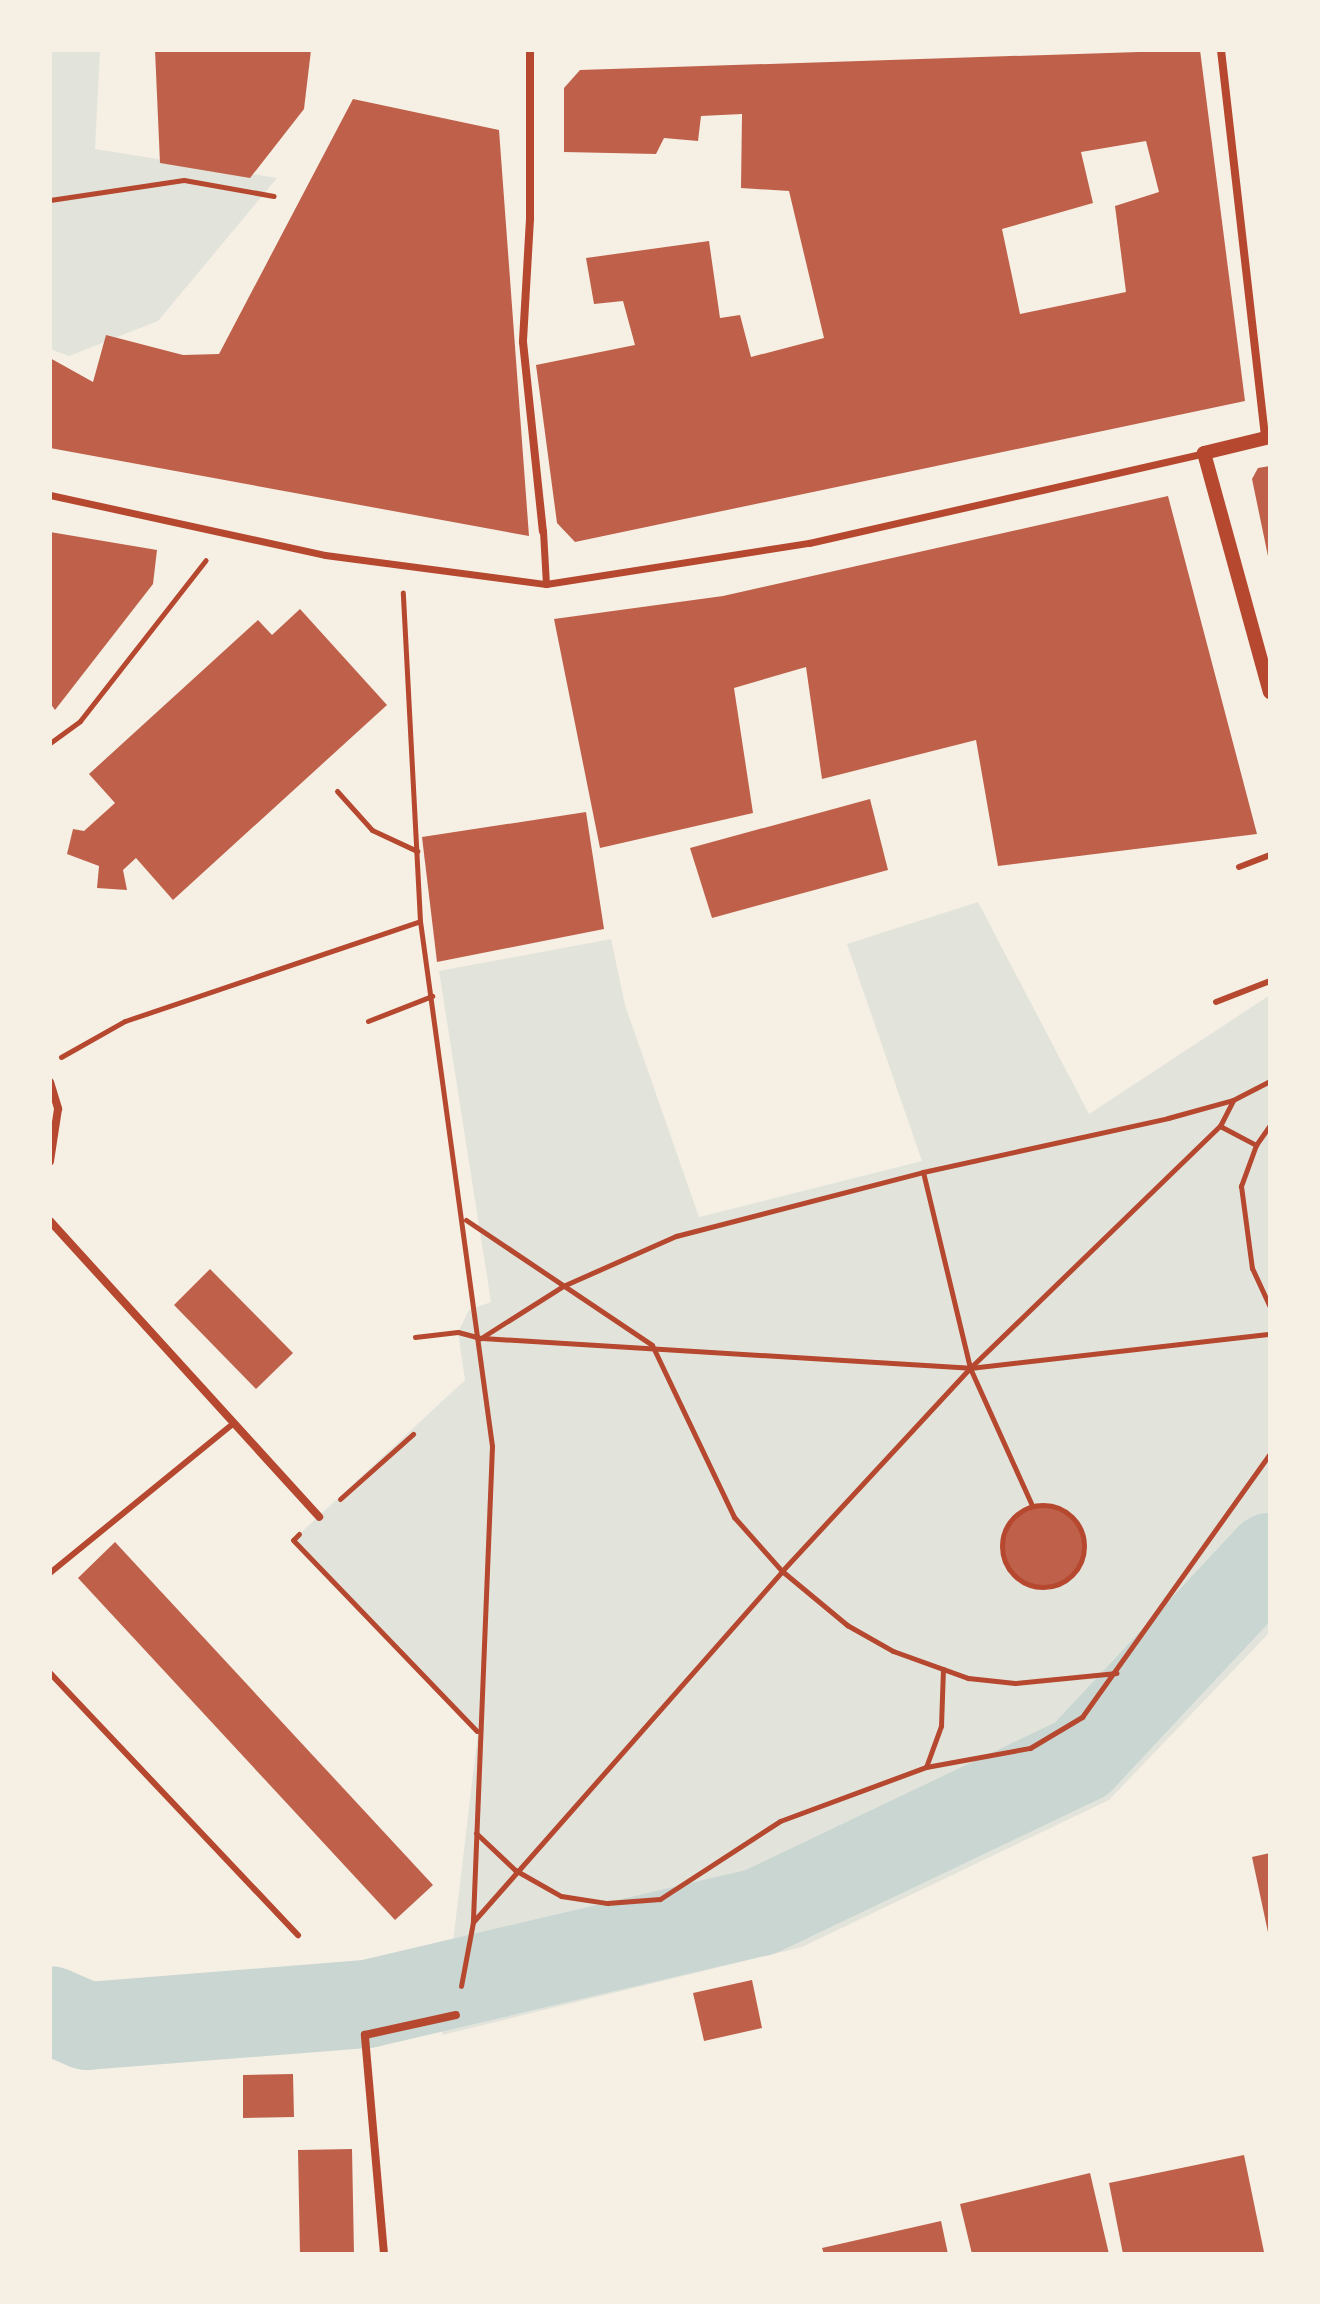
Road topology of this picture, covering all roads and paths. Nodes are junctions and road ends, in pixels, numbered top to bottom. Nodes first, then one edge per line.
1 (530, 50) edge
2 (1221, 50) edge
3 (274, 196) dead end
4 (50, 200) edge
5 (1268, 438) edge
6 (1204, 453) junction
7 (50, 495) edge
8 (543, 531) joint
9 (226, 534) junction
10 (402, 566) junction
11 (546, 584) junction
12 (1270, 692) edge
13 (50, 743) edge
14 (337, 791) dead end
15 (417, 851) junction
16 (1270, 855) edge
17 (1239, 867) dead end
18 (420, 921) junction
19 (1270, 981) edge
20 (432, 996) junction
21 (1216, 1002) dead end
22 (368, 1021) dead end
23 (50, 1063) edge
24 (1270, 1081) edge
25 (50, 1082) edge
26 (1233, 1100) junction
27 (1270, 1125) edge
28 (1220, 1126) junction
29 (1256, 1145) junction
30 (50, 1161) edge
31 (923, 1172) junction
32 (464, 1219) junction
33 (50, 1221) edge
34 (563, 1286) junction
35 (1270, 1307) edge
36 (1270, 1334) edge
37 (415, 1337) dead end
38 (481, 1338) junction
39 (652, 1345) junction
40 (970, 1368) junction
41 (234, 1423) junction
42 (413, 1434) dead end
43 (1270, 1453) edge
44 (1032, 1505) junction
45 (319, 1517) junction
46 (782, 1571) junction
47 (50, 1573) edge
48 (943, 1669) junction
49 (50, 1673) edge
50 (1118, 1673) junction
51 (478, 1732) junction
52 (926, 1767) junction
53 (475, 1832) junction
54 (515, 1870) junction
55 (473, 1922) junction
56 (298, 1935) dead end
57 (456, 2015) joint
58 (384, 2254) edge

1 - 8 street
2 - 5 street
3 - 4 path
5 - 6 street
6 - 11 street
6 - 12 street
7 - 9 street
8 - 11 street
9 - 10 street
9 - 13 path
10 - 11 street
10 - 15 path
14 - 15 path
15 - 18 path
16 - 17 lane
18 - 20 path
18 - 23 path
19 - 21 lane
20 - 22 path
20 - 32 path
24 - 26 path
25 - 30 street
26 - 28 path
26 - 31 path
27 - 29 path
28 - 29 path
28 - 40 path
29 - 35 path
31 - 34 path
31 - 40 path
32 - 34 path
32 - 38 path
33 - 41 street
34 - 38 path
34 - 39 path
36 - 40 path
37 - 38 path
38 - 39 path
38 - 51 path
39 - 40 path
39 - 46 path
40 - 44 path
40 - 46 path
41 - 45 street
41 - 47 lane
42 - 45 path
43 - 50 path
44 - 44 path
45 - 51 path
46 - 48 path
46 - 54 path
48 - 50 path
48 - 52 path
49 - 56 lane
50 - 52 path
51 - 53 path
52 - 54 path
53 - 54 path
53 - 55 path
54 - 55 path
55 - 57 path
57 - 58 street

